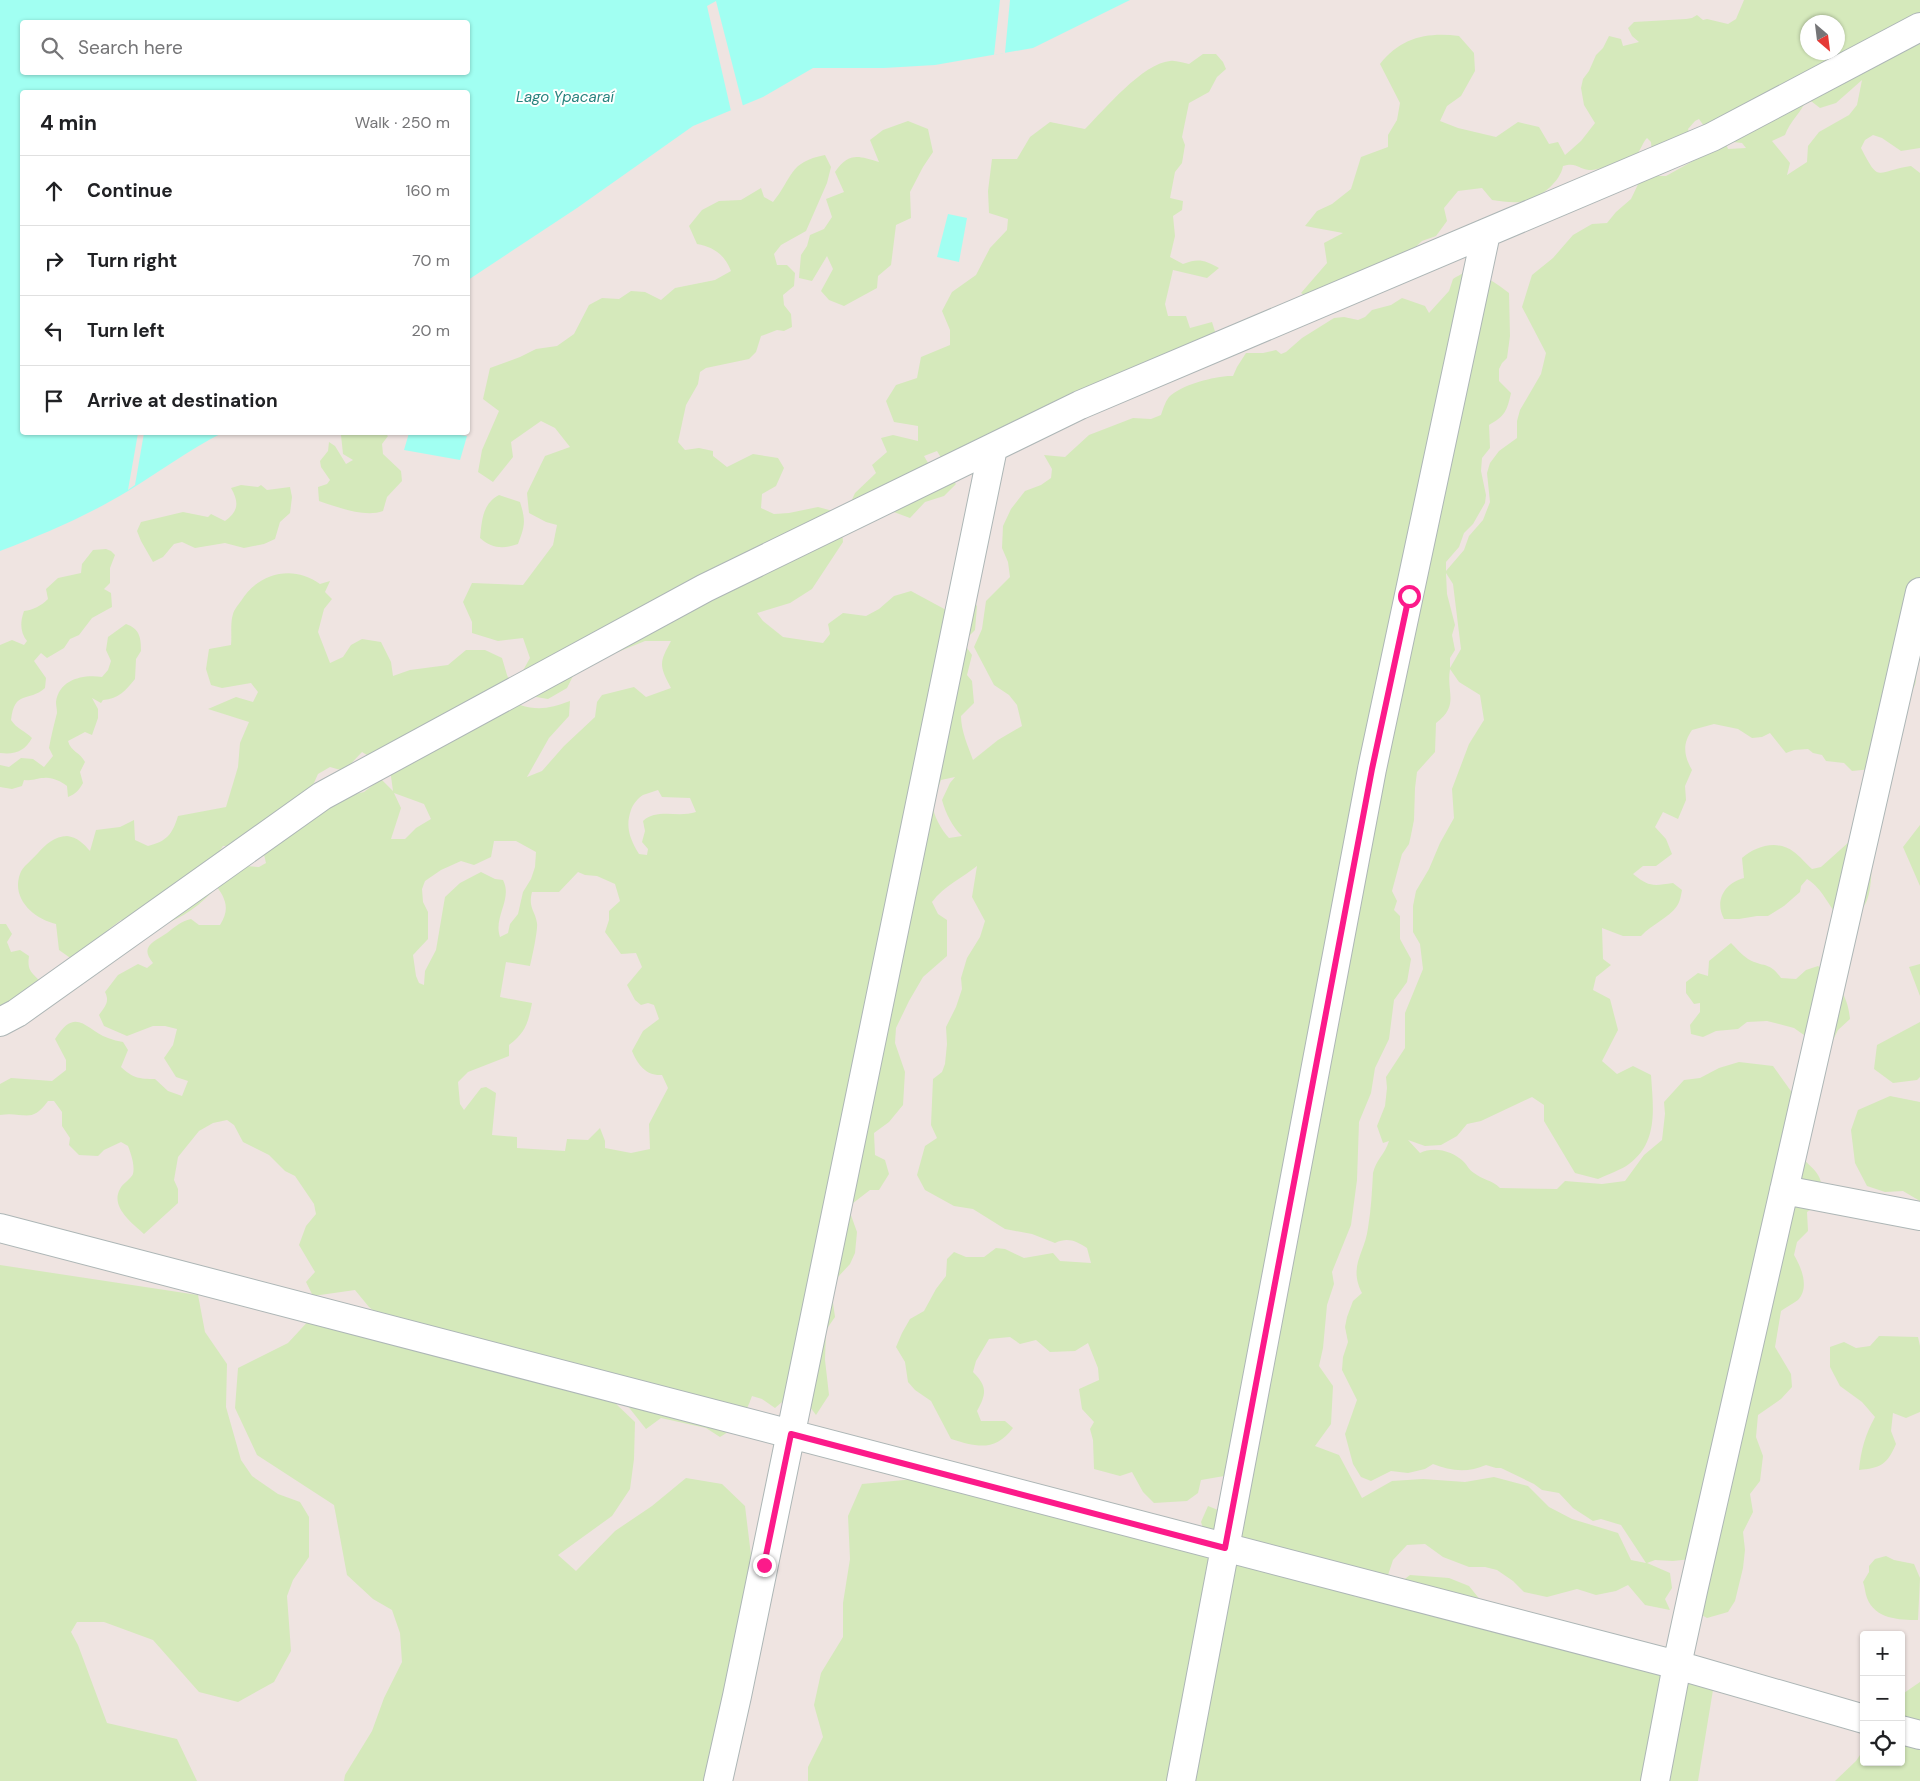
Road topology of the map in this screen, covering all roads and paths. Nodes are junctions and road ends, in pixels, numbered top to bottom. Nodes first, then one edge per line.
1 (1920, 27) edge
2 (1486, 233) junction
3 (993, 448) junction
4 (1920, 592) edge
5 (1910, 685) edge
6 (0, 1022) edge
7 (1784, 1190) junction
8 (1920, 1216) edge
9 (0, 1228) edge
10 (791, 1434) junction
11 (1225, 1548) junction
12 (1677, 1666) junction
13 (1860, 1718) edge
14 (1905, 1731) edge
15 (1920, 1735) edge
16 (718, 1781) edge
17 (1180, 1781) edge
18 (1655, 1781) edge

1 - 2 street
2 - 3 street
2 - 11 street
3 - 6 street
3 - 10 street
4 - 5 street
5 - 7 street
7 - 8 street
7 - 12 street
9 - 10 street
10 - 11 street
10 - 16 street
11 - 12 street
11 - 17 street
12 - 13 street
12 - 18 street
14 - 15 street

